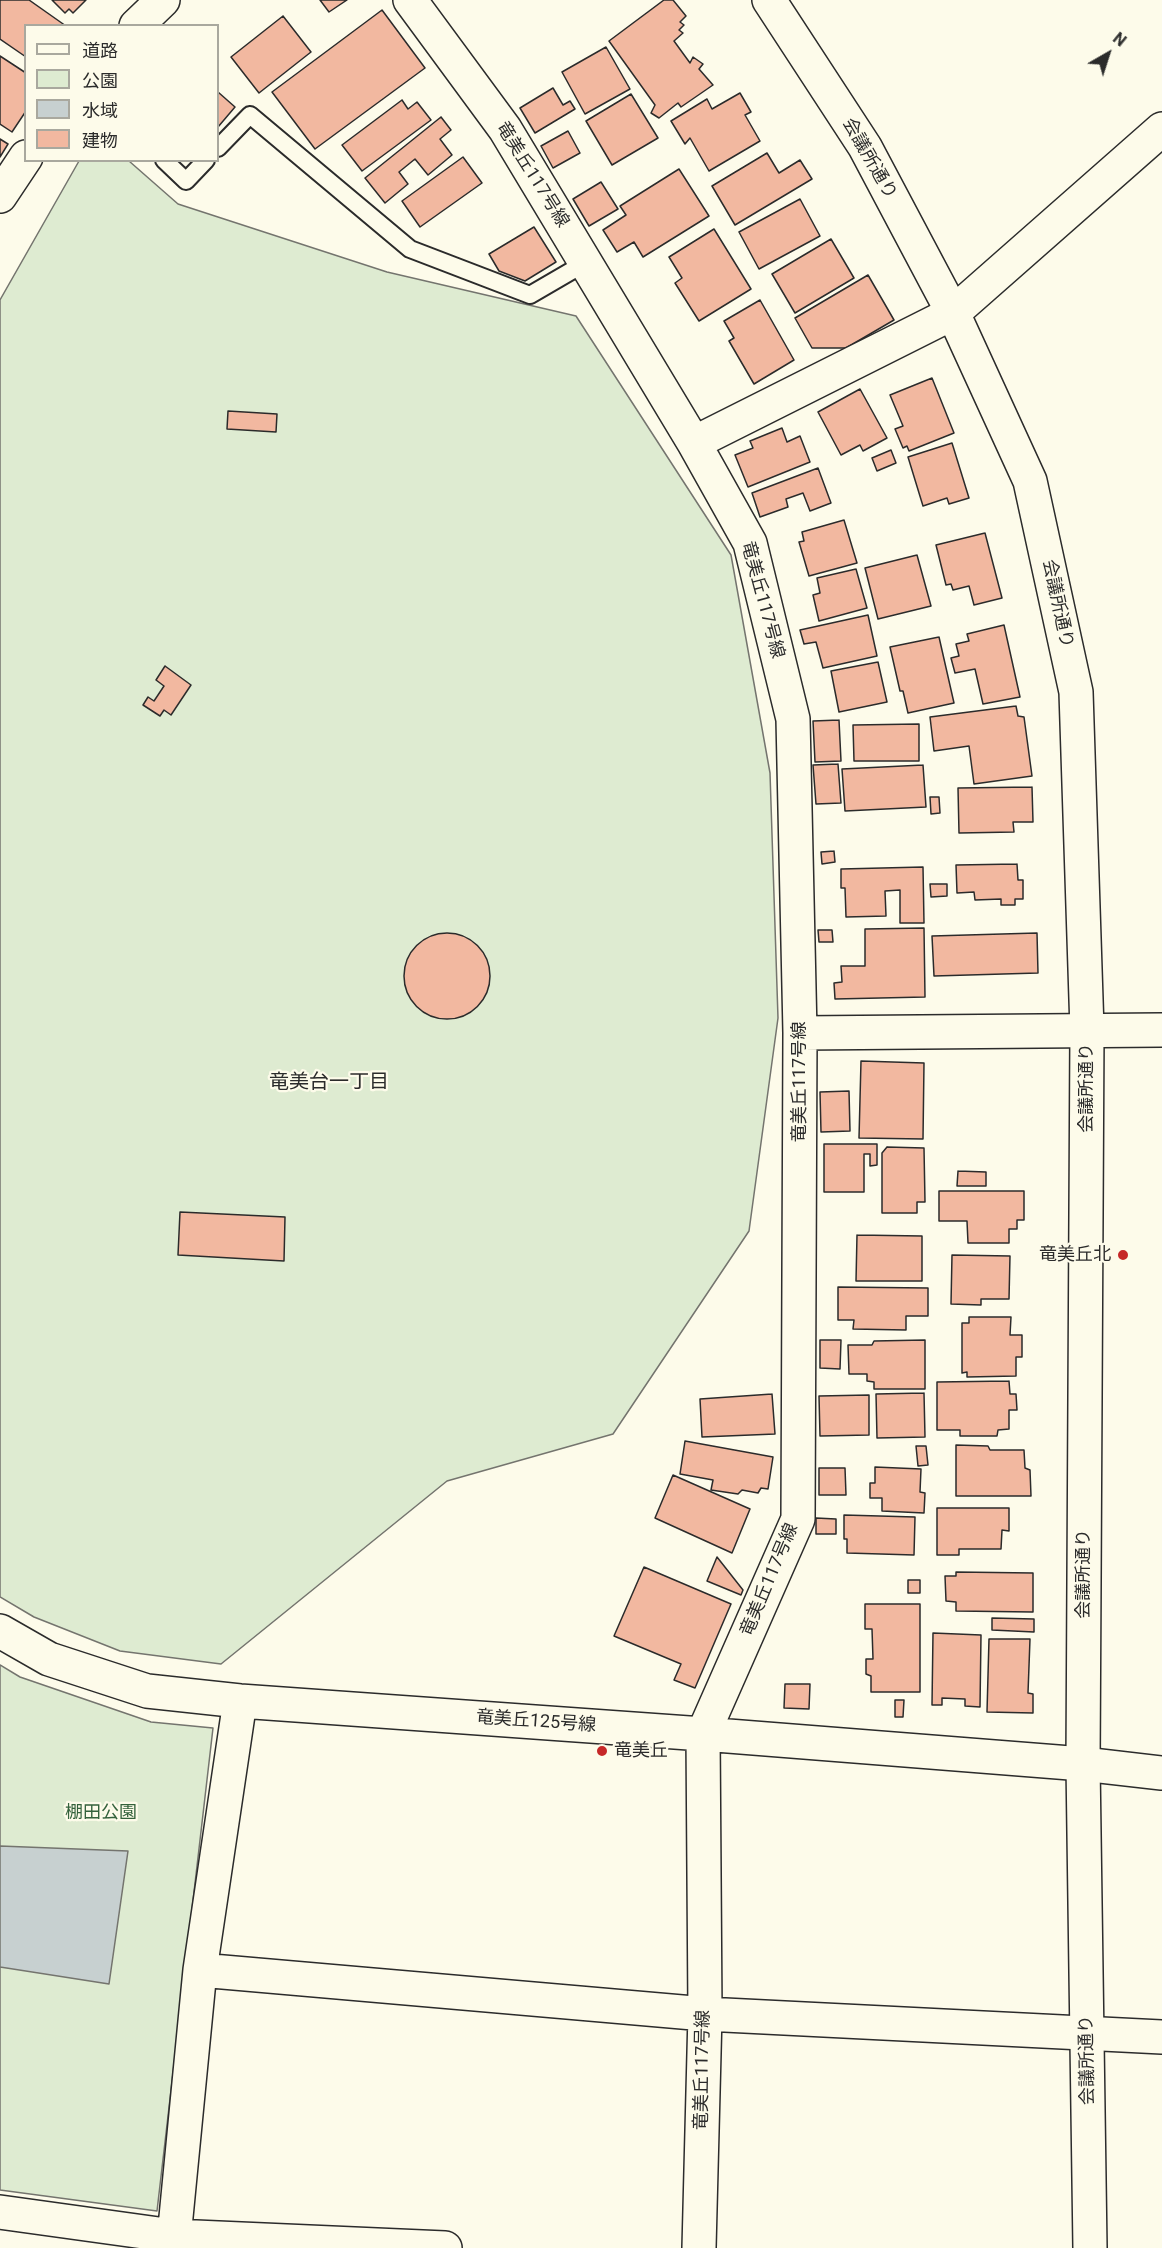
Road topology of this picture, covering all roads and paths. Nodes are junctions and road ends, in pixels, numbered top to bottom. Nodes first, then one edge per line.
1 (163, 0) edge
2 (410, 0) edge
3 (769, 0) edge
4 (138, 24) edge
5 (1162, 129) edge
6 (219, 147) edge
7 (24, 160) edge
8 (166, 162) edge
9 (204, 162) edge
10 (0, 196) edge
11 (585, 263) junction
12 (953, 313) junction
13 (694, 443) junction
14 (1087, 1030) junction
15 (1162, 1030) edge
16 (800, 1033) junction
17 (0, 1631) edge
18 (240, 1701) junction
19 (703, 1734) junction
20 (1083, 1764) junction
21 (1162, 1773) edge
22 (200, 1970) junction
23 (705, 2014) junction
24 (1087, 2032) junction
25 (1162, 2037) edge
26 (0, 2212) edge
27 (173, 2242) edge
28 (444, 2248) edge
29 (699, 2248) edge
30 (1090, 2248) edge

1 - 4 street
2 - 11 street, 竜美丘117号線
3 - 12 street, 会議所通り
5 - 12 street
6 - 11 lane
7 - 10 street
8 - 9 lane
11 - 13 street, 竜美丘117号線
12 - 13 street
12 - 14 street, 会議所通り
13 - 16 street, 竜美丘117号線
14 - 15 street
14 - 16 street
14 - 20 street, 会議所通り
16 - 19 street, 竜美丘117号線
17 - 18 street, 竜美丘125号線
18 - 19 street, 竜美丘125号線
18 - 22 street
19 - 20 street, 竜美丘125号線
19 - 23 street, 竜美丘117号線
20 - 21 street, 竜美丘125号線
20 - 24 street, 会議所通り
22 - 23 street
22 - 27 street
23 - 24 street
23 - 29 street, 竜美丘117号線
24 - 25 street
24 - 30 street, 会議所通り
26 - 27 street
27 - 28 street

